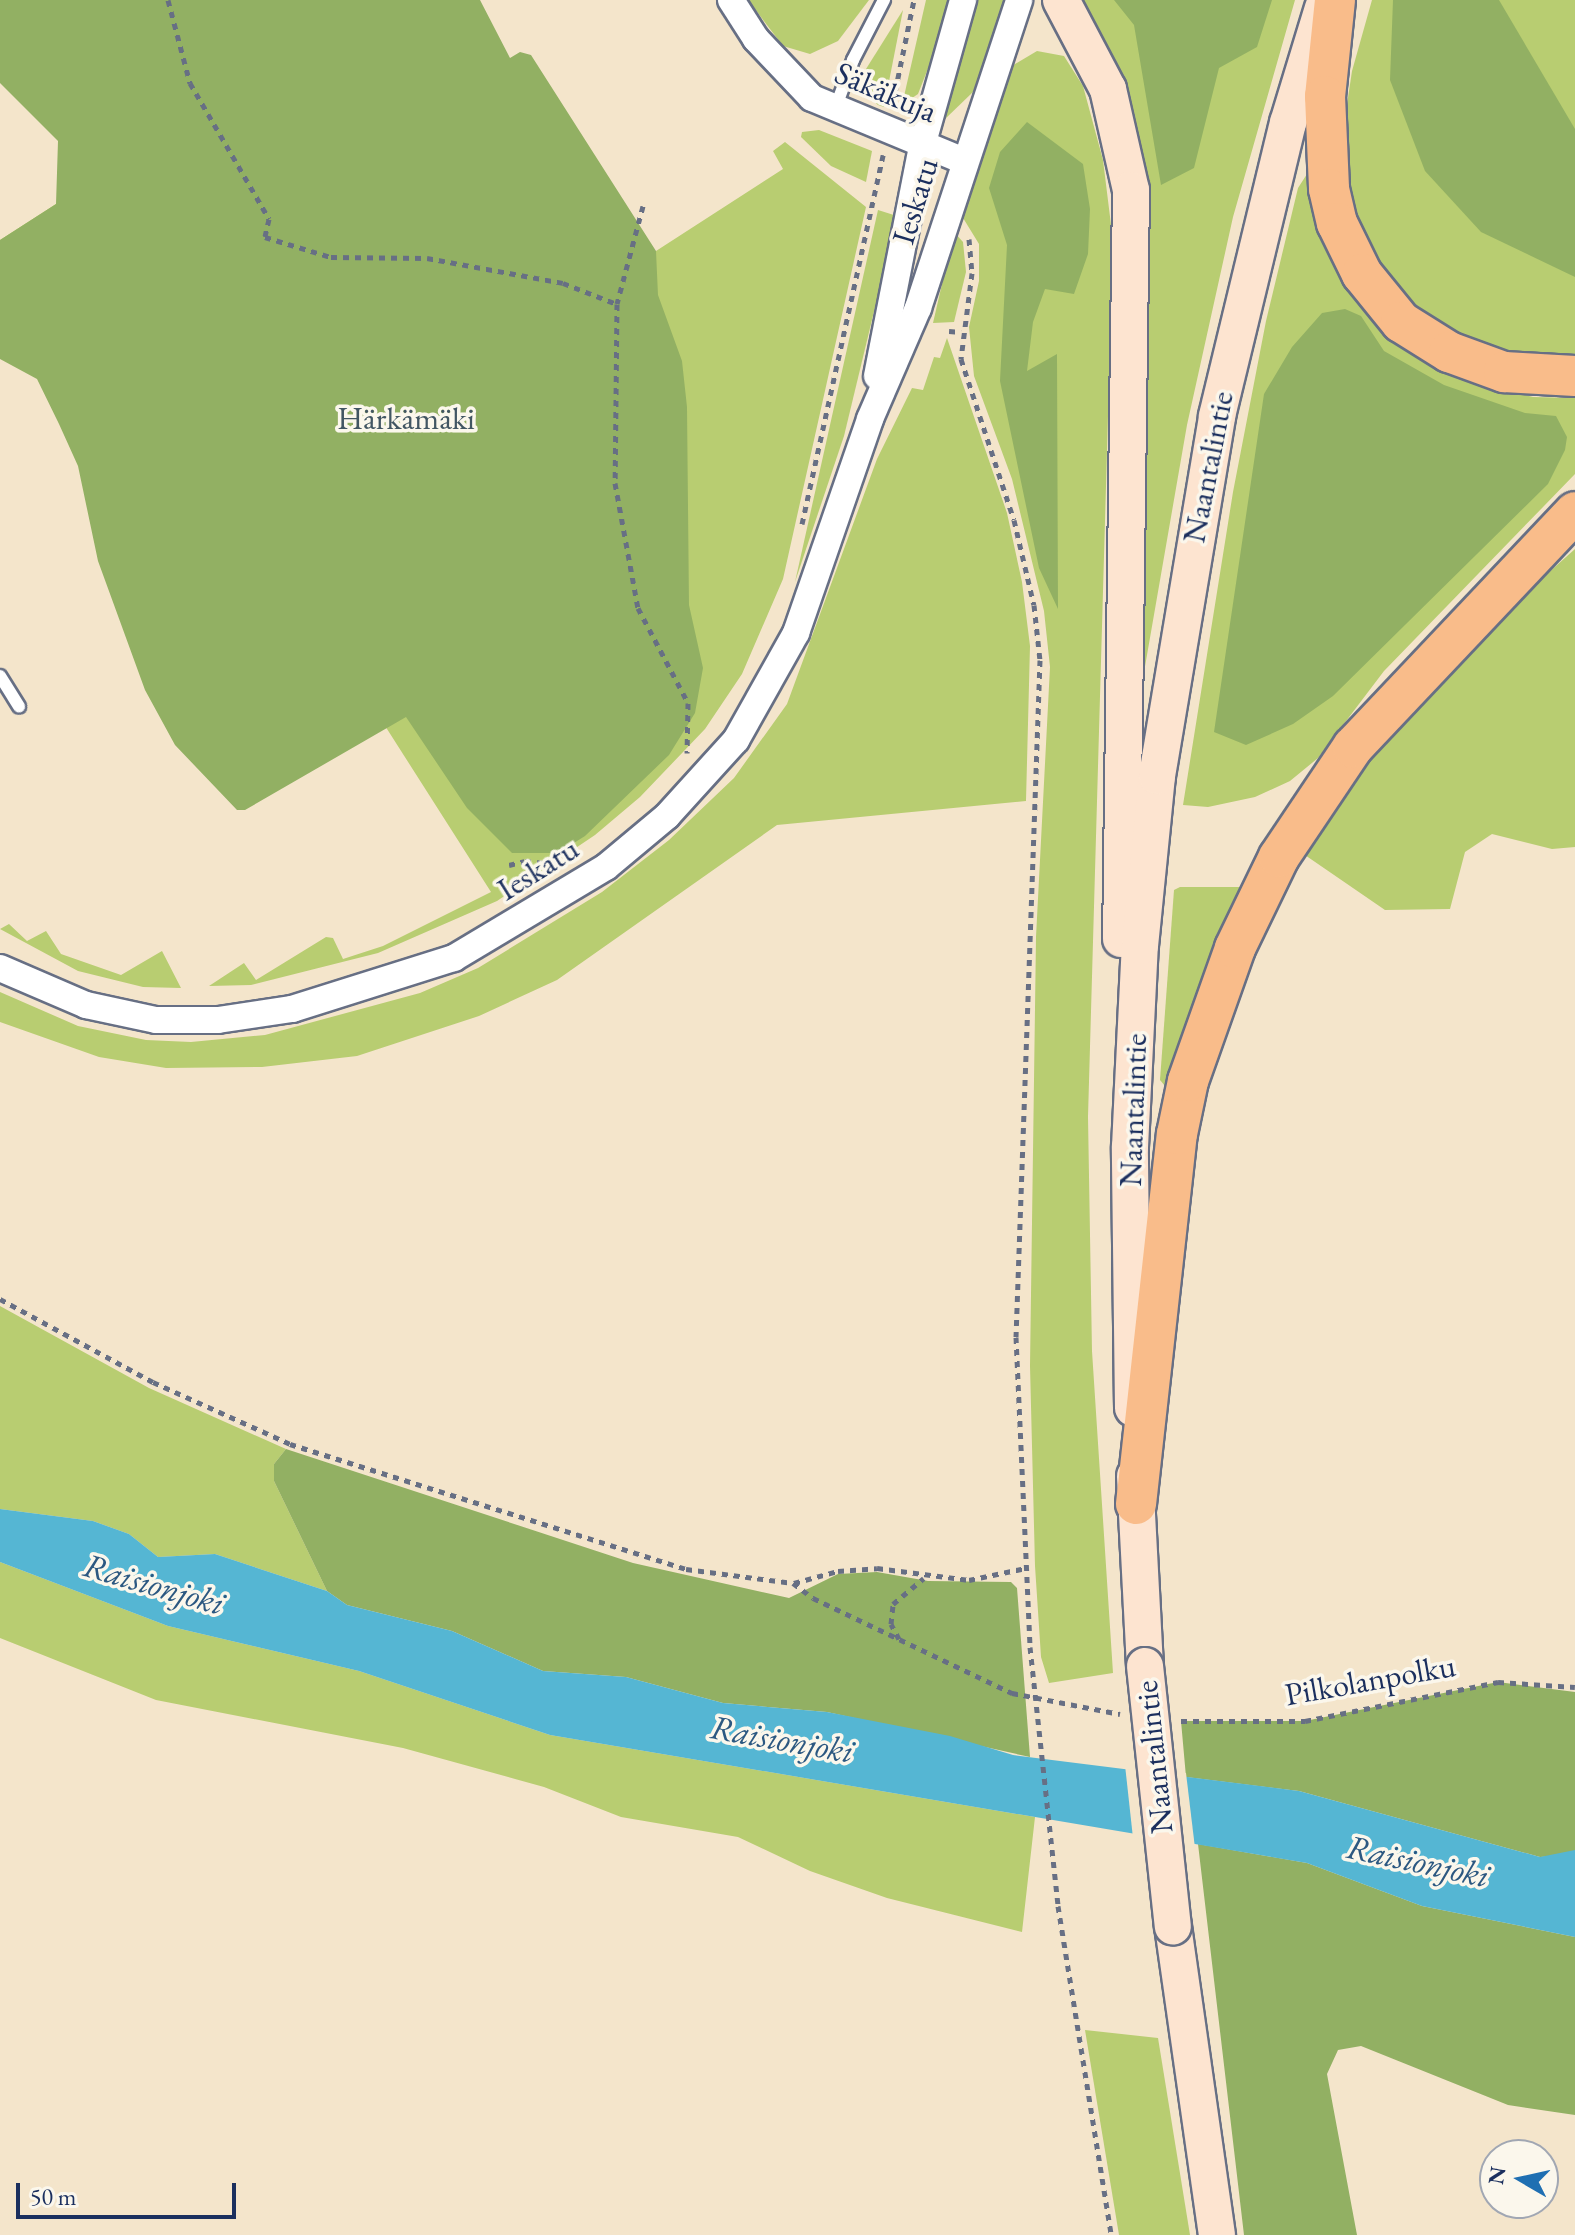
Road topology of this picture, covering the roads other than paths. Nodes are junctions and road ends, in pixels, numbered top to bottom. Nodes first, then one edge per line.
1 (731, 0) edge
2 (884, 0) edge
3 (963, 0) edge
4 (1019, 0) edge
5 (1061, 0) edge
6 (1325, 0) edge
7 (1335, 0) edge
8 (834, 112) junction
9 (922, 146) junction
10 (962, 160) junction
11 (1575, 376) edge
12 (870, 419) junction
13 (1575, 512) edge
14 (0, 676) edge
15 (19, 706) dead end
16 (0, 968) edge
17 (1130, 1147) junction
18 (1136, 1504) junction
19 (1217, 2235) edge

1 - 8 street, Säkäkuja
2 - 8 lane
3 - 9 street, Ieskatu
4 - 10 street, Ieskatu
5 - 17 main road
6 - 17 main road, Naantalintie
7 - 11 main road
8 - 9 street, Säkäkuja
9 - 10 street, Säkäkuja
9 - 12 street, Ieskatu
10 - 12 street, Ieskatu
12 - 16 street, Ieskatu
13 - 18 main road
14 - 15 lane
17 - 18 main road, Naantalintie
18 - 19 main road, Naantalintie, bridge

